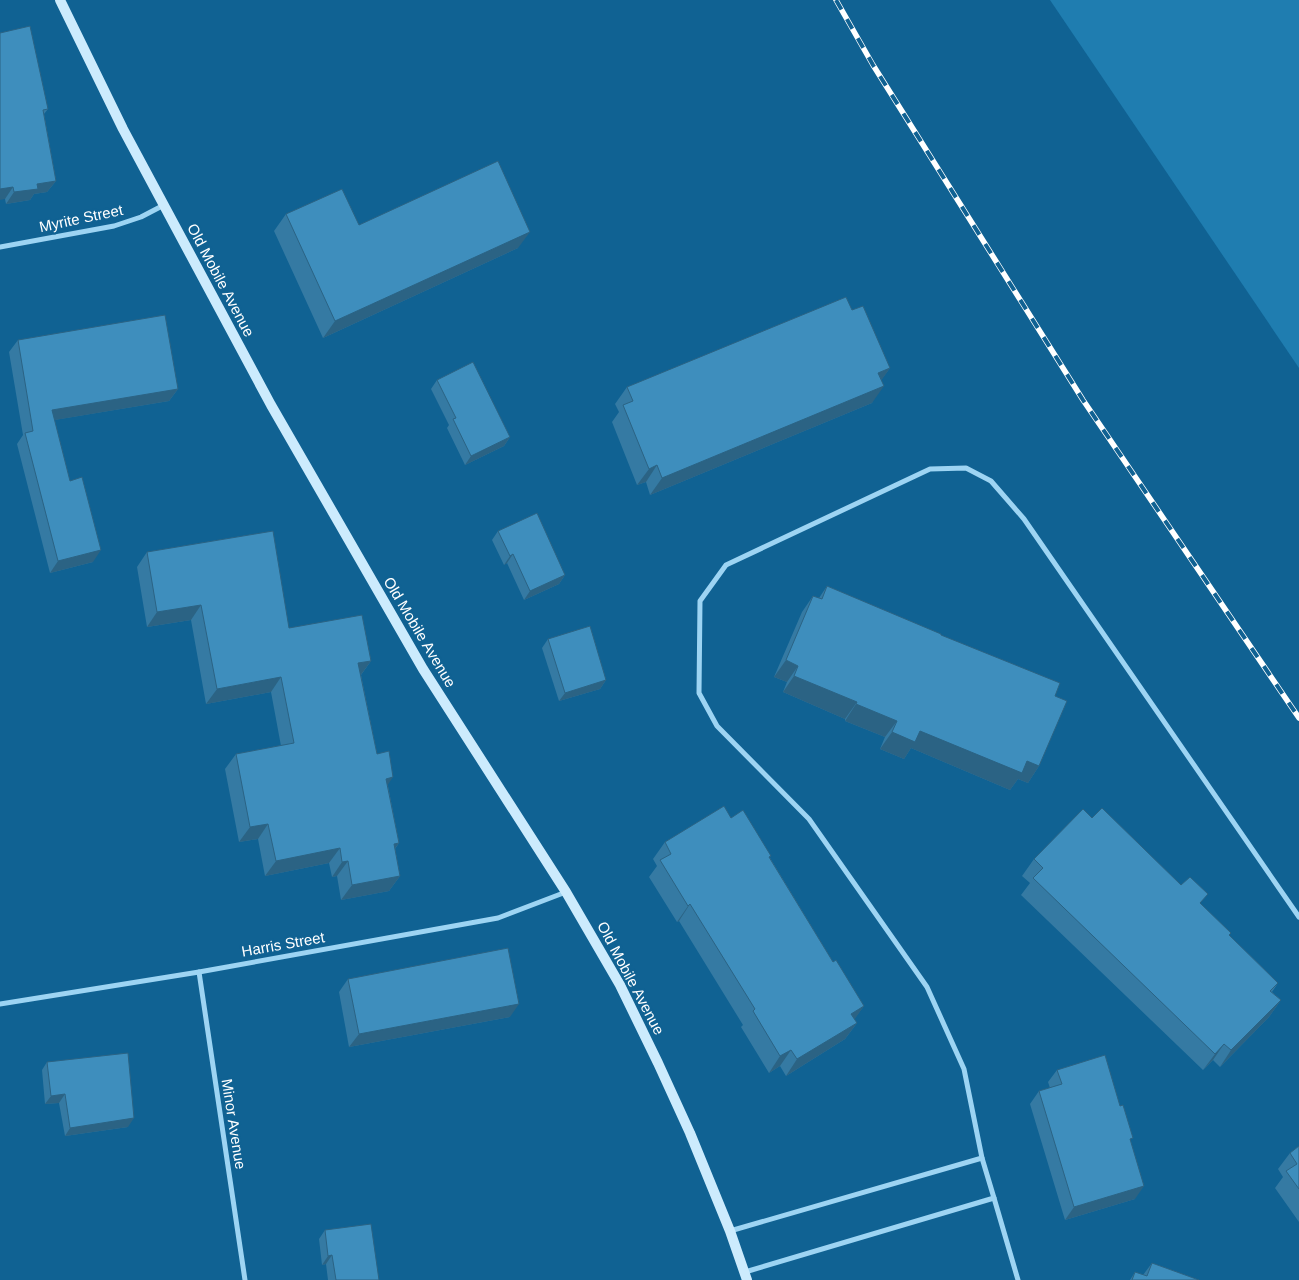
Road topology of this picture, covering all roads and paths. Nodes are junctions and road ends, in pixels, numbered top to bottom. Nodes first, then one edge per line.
1 (60, 0) edge
2 (164, 206) junction
3 (0, 247) edge
4 (566, 892) junction
5 (1299, 917) edge
6 (199, 972) junction
7 (0, 1004) edge
8 (982, 1158) junction
9 (994, 1198) junction
10 (730, 1231) junction
11 (746, 1276) edge
12 (245, 1280) edge
13 (1018, 1280) edge

1 - 2 main road, Old Mobile Avenue
2 - 3 street, Myrite Street
2 - 4 main road, Old Mobile Avenue
4 - 6 street, Harris Street
4 - 10 main road, Old Mobile Avenue
5 - 8 street
6 - 7 street, Harris Street
6 - 12 street, Minor Avenue
8 - 9 street
8 - 10 street
9 - 11 street
9 - 13 street
10 - 11 main road, Old Mobile Avenue

